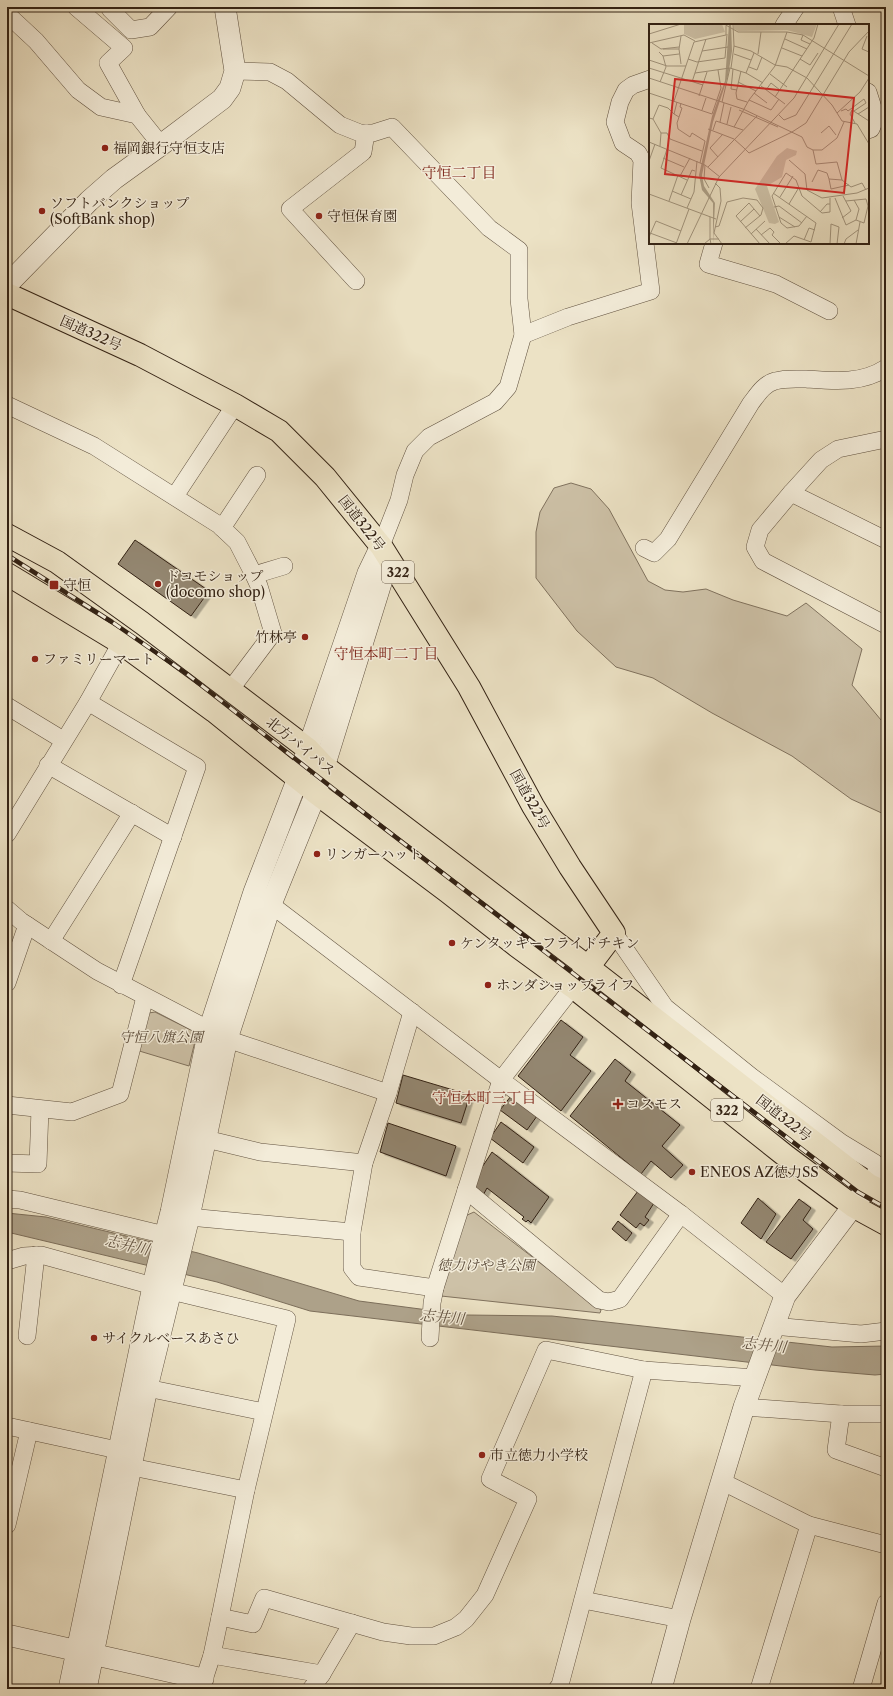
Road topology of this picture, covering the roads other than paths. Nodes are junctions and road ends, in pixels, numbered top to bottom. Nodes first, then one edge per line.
1 (76, 7) edge
2 (112, 7) edge
3 (169, 7) edge
4 (225, 7) edge
5 (796, 7) edge
6 (841, 7) edge
7 (7, 14) edge
8 (785, 24) edge
9 (847, 24) edge
10 (235, 71) junction
11 (649, 80) edge
12 (869, 95) edge
13 (137, 114) junction
14 (869, 130) edge
15 (366, 133) junction
16 (161, 145) junction
17 (714, 244) edge
18 (356, 282) dead end
19 (7, 285) edge
20 (7, 294) edge
21 (830, 310) dead end
22 (523, 335) junction
23 (886, 368) edge
24 (7, 404) edge
25 (236, 404) junction
26 (886, 439) edge
27 (257, 475) dead end
28 (791, 493) junction
29 (175, 496) junction
30 (222, 528) junction
31 (7, 535) edge
32 (886, 540) edge
33 (381, 546) junction
34 (644, 548) dead end
35 (284, 566) dead end
36 (7, 574) edge
37 (254, 575) junction
38 (886, 625) edge
39 (121, 643) junction
40 (230, 690) junction
41 (88, 702) junction
42 (7, 706) edge
43 (63, 740) junction
44 (308, 749) junction
45 (48, 765) junction
46 (324, 766) junction
47 (298, 778) junction
48 (316, 793) junction
49 (132, 813) junction
50 (8, 832) edge
51 (173, 836) junction
52 (254, 892) junction
53 (271, 904) junction
54 (7, 909) edge
55 (27, 925) junction
56 (614, 933) junction
57 (51, 940) junction
58 (588, 967) junction
59 (7, 983) edge
60 (122, 985) junction
61 (573, 987) junction
62 (145, 997) junction
63 (412, 1012) junction
64 (218, 1034) junction
65 (501, 1080) junction
66 (388, 1093) junction
67 (7, 1105) edge
68 (40, 1109) junction
69 (206, 1139) junction
70 (7, 1163) edge
71 (364, 1163) junction
72 (877, 1189) edge
73 (466, 1190) junction
74 (7, 1199) edge
75 (853, 1206) junction
76 (180, 1214) junction
77 (681, 1214) junction
78 (886, 1224) edge
79 (352, 1232) junction
80 (171, 1239) junction
81 (36, 1255) junction
82 (7, 1261) edge
83 (164, 1281) junction
84 (433, 1296) junction
85 (784, 1296) junction
86 (772, 1329) junction
87 (886, 1331) edge
88 (430, 1334) dead end
89 (27, 1336) dead end
90 (644, 1370) junction
91 (755, 1378) junction
92 (148, 1388) junction
93 (744, 1407) junction
94 (264, 1412) junction
95 (841, 1414) junction
96 (886, 1414) edge
97 (7, 1426) edge
98 (29, 1431) junction
99 (128, 1457) junction
100 (886, 1468) edge
101 (721, 1481) junction
102 (246, 1490) junction
103 (7, 1525) edge
104 (809, 1525) junction
105 (886, 1545) edge
106 (583, 1600) junction
107 (886, 1603) edge
108 (220, 1617) junction
109 (680, 1619) junction
110 (352, 1623) junction
111 (7, 1635) edge
112 (85, 1653) junction
113 (212, 1655) junction
114 (322, 1674) junction
115 (202, 1684) edge
116 (69, 1689) edge
117 (86, 1689) edge
118 (311, 1689) edge
119 (557, 1689) edge
120 (661, 1689) edge
121 (759, 1689) edge
122 (861, 1689) edge

1 - 13 street
2 - 3 street
4 - 10 street
5 - 8 street
6 - 9 street
7 - 13 street
10 - 15 street
10 - 16 street
11 - 22 street
12 - 14 street
13 - 16 street
15 - 18 street
15 - 22 street
16 - 19 street
17 - 21 street
20 - 25 highway, 国道322号 / 322
22 - 33 street
23 - 34 street
24 - 29 street
25 - 29 street
25 - 33 highway, 国道322号 / 322
26 - 28 street
27 - 30 street
28 - 32 street
28 - 38 street
29 - 30 street
30 - 37 street
31 - 40 highway, 北方バイパス / 322
33 - 44 street
33 - 46 street
33 - 56 highway, 国道322号 / 322
35 - 37 street
36 - 39 highway, 北方バイパス / 322
37 - 40 street
39 - 41 street
39 - 47 highway, 北方バイパス / 322
40 - 44 highway, 北方バイパス / 322
41 - 43 street
41 - 51 street
42 - 43 street
43 - 45 street
44 - 46 highway, 北方バイパス / 322
44 - 47 street
45 - 49 street
45 - 50 street
46 - 48 street
46 - 58 highway, 北方バイパス / 322
47 - 48 highway, 北方バイパス / 322
47 - 52 street
48 - 53 street
48 - 61 highway, 北方バイパス / 322
49 - 51 street
49 - 57 street
51 - 60 street
52 - 53 street
52 - 64 street
53 - 63 street
53 - 64 street
54 - 55 street
55 - 57 street
55 - 59 street
56 - 58 highway
56 - 72 street
57 - 60 street
58 - 61 highway
58 - 72 highway, 国道322号 / 322
60 - 62 street
61 - 65 street
61 - 75 highway, 国道322号 / 322
62 - 64 street
62 - 68 street
63 - 65 street
63 - 66 street
64 - 66 street
64 - 69 street
64 - 76 street
65 - 73 street
65 - 77 street
66 - 71 street
67 - 68 street
68 - 70 street
69 - 71 street
69 - 76 street
71 - 79 street
72 - 75 street
73 - 77 street
73 - 84 street
74 - 80 street
75 - 78 highway, 国道322号 / 322
75 - 85 street
76 - 79 street
76 - 80 street
77 - 85 street
79 - 84 street
80 - 83 street
81 - 82 street
81 - 83 street
81 - 89 street
83 - 92 street
83 - 94 street
83 - 99 street
84 - 88 street
85 - 86 street
86 - 87 street
86 - 91 street
90 - 91 street
90 - 106 street
90 - 110 street
91 - 93 street
92 - 94 street
92 - 99 street
93 - 95 street
93 - 101 street
94 - 102 street
95 - 96 street
95 - 100 street
97 - 98 street
98 - 99 street
98 - 103 street
99 - 102 street
99 - 112 street
101 - 104 street
101 - 109 street
102 - 108 street
104 - 105 street
104 - 121 street
106 - 109 street
106 - 119 street
107 - 122 street
108 - 110 street
108 - 113 street
109 - 120 street
110 - 114 street
111 - 112 street
112 - 115 street
112 - 116 street
112 - 117 street
113 - 114 street
113 - 115 street
114 - 118 street

